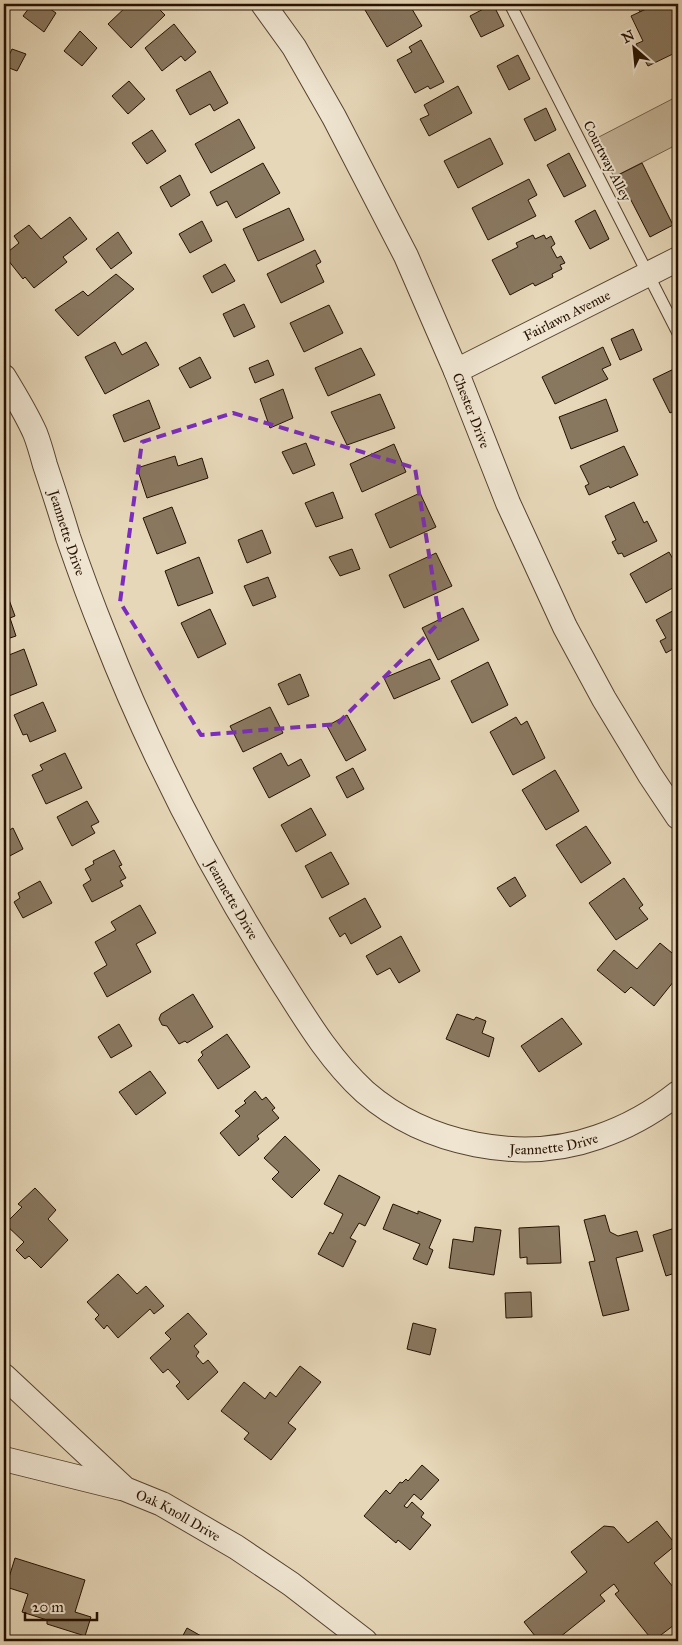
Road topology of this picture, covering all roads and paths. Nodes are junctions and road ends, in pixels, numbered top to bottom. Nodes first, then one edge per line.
1 (263, 4) edge
2 (510, 4) edge
3 (678, 259) edge
4 (648, 274) junction
5 (678, 333) edge
6 (456, 371) junction
7 (4, 377) edge
8 (678, 817) edge
9 (678, 1093) edge
10 (4, 1376) edge
11 (4, 1459) edge
12 (124, 1489) junction
13 (365, 1641) edge

1 - 6 street, Chester Drive
2 - 4 lane, Courtway Alley
3 - 4 street, Fairlawn Avenue
4 - 5 lane, Courtway Alley
4 - 6 street, Fairlawn Avenue
6 - 8 street, Chester Drive
7 - 9 street, Jeannette Drive
10 - 12 street, Oak Knoll Drive
11 - 12 street
12 - 13 street, Oak Knoll Drive

